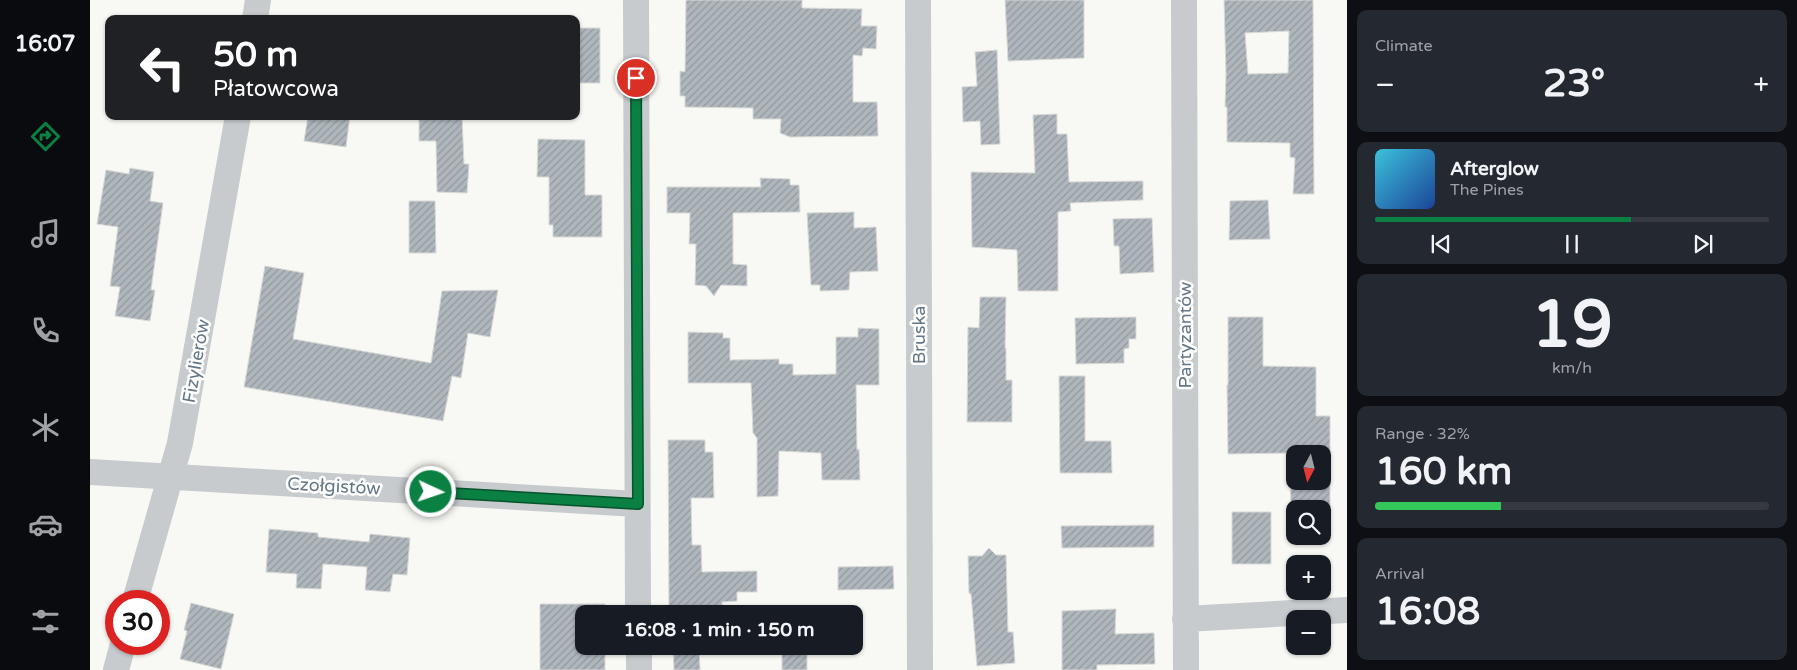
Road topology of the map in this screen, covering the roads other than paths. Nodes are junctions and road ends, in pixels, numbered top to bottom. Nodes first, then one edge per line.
1 (258, 0) edge
2 (636, 0) edge
3 (918, 0) edge
4 (1184, 0) edge
5 (256, 15) edge
6 (237, 120) edge
7 (90, 472) edge
8 (171, 476) junction
9 (638, 504) junction
10 (138, 590) edge
11 (638, 605) edge
12 (1347, 610) edge
13 (1185, 618) junction
14 (120, 655) edge
15 (639, 655) edge
16 (116, 670) edge
17 (639, 670) edge
18 (920, 670) edge
19 (1186, 670) edge

1 - 5 street
2 - 9 street
3 - 18 street, Bruska
4 - 13 street, Partyzantów
6 - 8 street, Fizylierów
7 - 8 street, Czołgistów
8 - 9 street, Czołgistów
8 - 10 street, Fizylierów
9 - 11 street
12 - 13 street
13 - 19 street, Partyzantów
14 - 16 street
15 - 17 street

